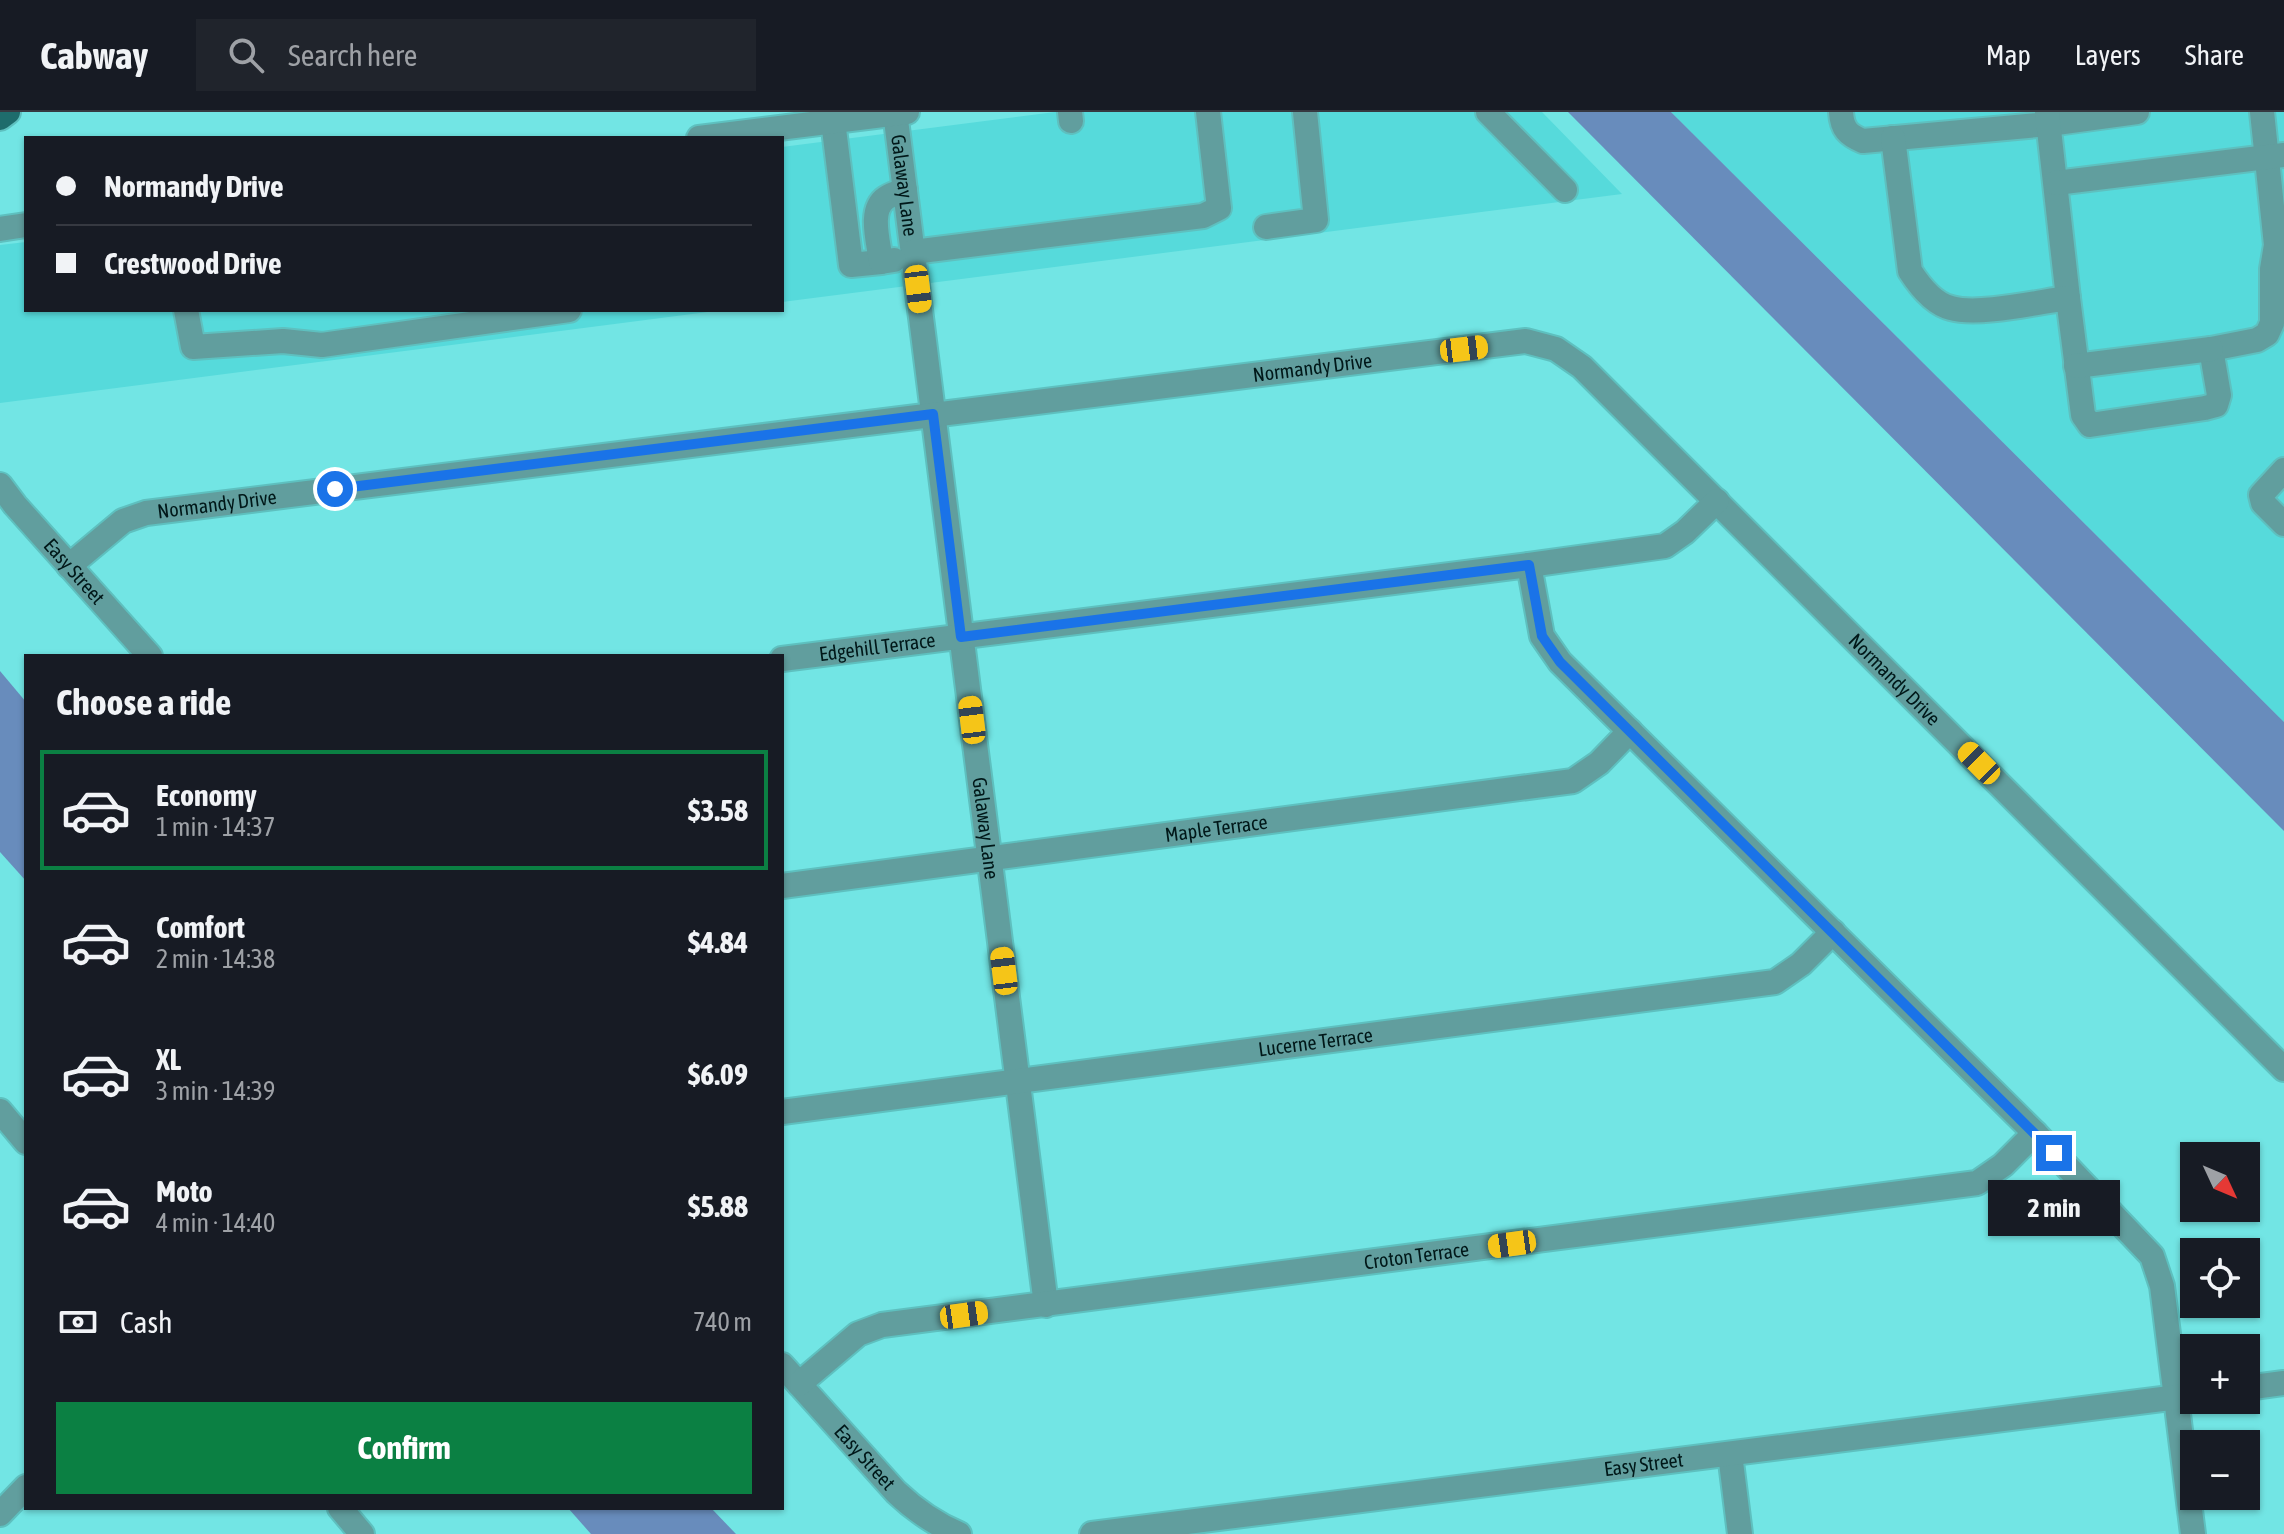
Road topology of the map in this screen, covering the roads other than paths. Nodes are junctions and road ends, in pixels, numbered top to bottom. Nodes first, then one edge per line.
1 (8, 112) edge
2 (899, 112) edge
3 (1208, 112) edge
4 (1305, 112) edge
5 (1488, 112) edge
6 (1841, 112) edge
7 (2137, 112) edge
8 (2262, 112) edge
9 (0, 118) edge
10 (799, 118) edge
11 (2048, 118) edge
12 (833, 121) junction
13 (725, 123) edge
14 (702, 136) edge
15 (1893, 138) junction
16 (2275, 156) edge
17 (2056, 183) junction
18 (905, 190) junction
19 (1565, 190) dead end
20 (24, 225) edge
21 (1266, 227) dead end
22 (0, 229) edge
23 (913, 255) junction
24 (881, 262) junction
25 (2068, 298) junction
26 (186, 312) edge
27 (555, 312) edge
28 (2211, 349) junction
29 (2076, 366) junction
30 (933, 414) junction
31 (2284, 470) edge
32 (0, 485) edge
33 (1717, 501) junction
34 (2284, 524) edge
35 (1529, 565) junction
36 (69, 566) junction
37 (961, 637) junction
38 (148, 654) edge
39 (784, 659) edge
40 (1630, 731) junction
41 (990, 859) junction
42 (784, 886) edge
43 (1833, 932) junction
44 (2284, 1069) edge
45 (1018, 1082) junction
46 (784, 1112) edge
47 (3, 1120) edge
48 (2035, 1133) junction
49 (24, 1140) edge
50 (1046, 1305) junction
51 (784, 1367) edge
52 (2180, 1372) edge
53 (2284, 1383) edge
54 (799, 1384) junction
55 (2260, 1386) edge
56 (2180, 1397) edge
57 (2186, 1414) edge
58 (1730, 1454) junction
59 (24, 1489) edge
60 (342, 1510) edge
61 (0, 1514) edge
62 (360, 1533) edge
63 (959, 1534) edge
64 (1092, 1534) edge
65 (1740, 1534) edge
66 (2193, 1534) edge

1 - 9 main road
2 - 12 street
2 - 18 street, Galaway Lane
3 - 23 street
4 - 21 street
5 - 19 street
6 - 15 street
7 - 11 street
8 - 16 street
10 - 12 street
10 - 13 street
11 - 15 street
11 - 17 street
12 - 24 street
13 - 14 street
15 - 25 street
16 - 17 street
16 - 28 street
17 - 25 street
18 - 23 street, Galaway Lane
18 - 24 street
20 - 22 street
23 - 24 street
23 - 30 street, Galaway Lane
25 - 29 street
26 - 27 street
28 - 29 street
28 - 29 street
30 - 33 street, Normandy Drive
30 - 36 street, Normandy Drive
30 - 37 street, Galaway Lane
31 - 34 street
32 - 36 street, Easy Street
33 - 35 street, Edgehill Terrace
33 - 44 street, Normandy Drive
35 - 37 street, Edgehill Terrace
35 - 40 street
36 - 38 street, Easy Street
37 - 39 street, Edgehill Terrace
37 - 41 street, Galaway Lane
40 - 41 street, Maple Terrace
40 - 43 street
41 - 42 street, Maple Terrace
41 - 45 street, Galaway Lane
43 - 45 street, Lucerne Terrace
43 - 48 street
45 - 46 street, Lucerne Terrace
45 - 50 street, Galaway Lane
47 - 49 street
48 - 50 street, Croton Terrace
48 - 52 street
50 - 54 street, Croton Terrace
51 - 54 street, Easy Street
53 - 55 street
54 - 63 street, Easy Street
56 - 58 street, Easy Street
57 - 66 street
58 - 64 street, Easy Street
58 - 65 street
59 - 61 street
60 - 62 street

